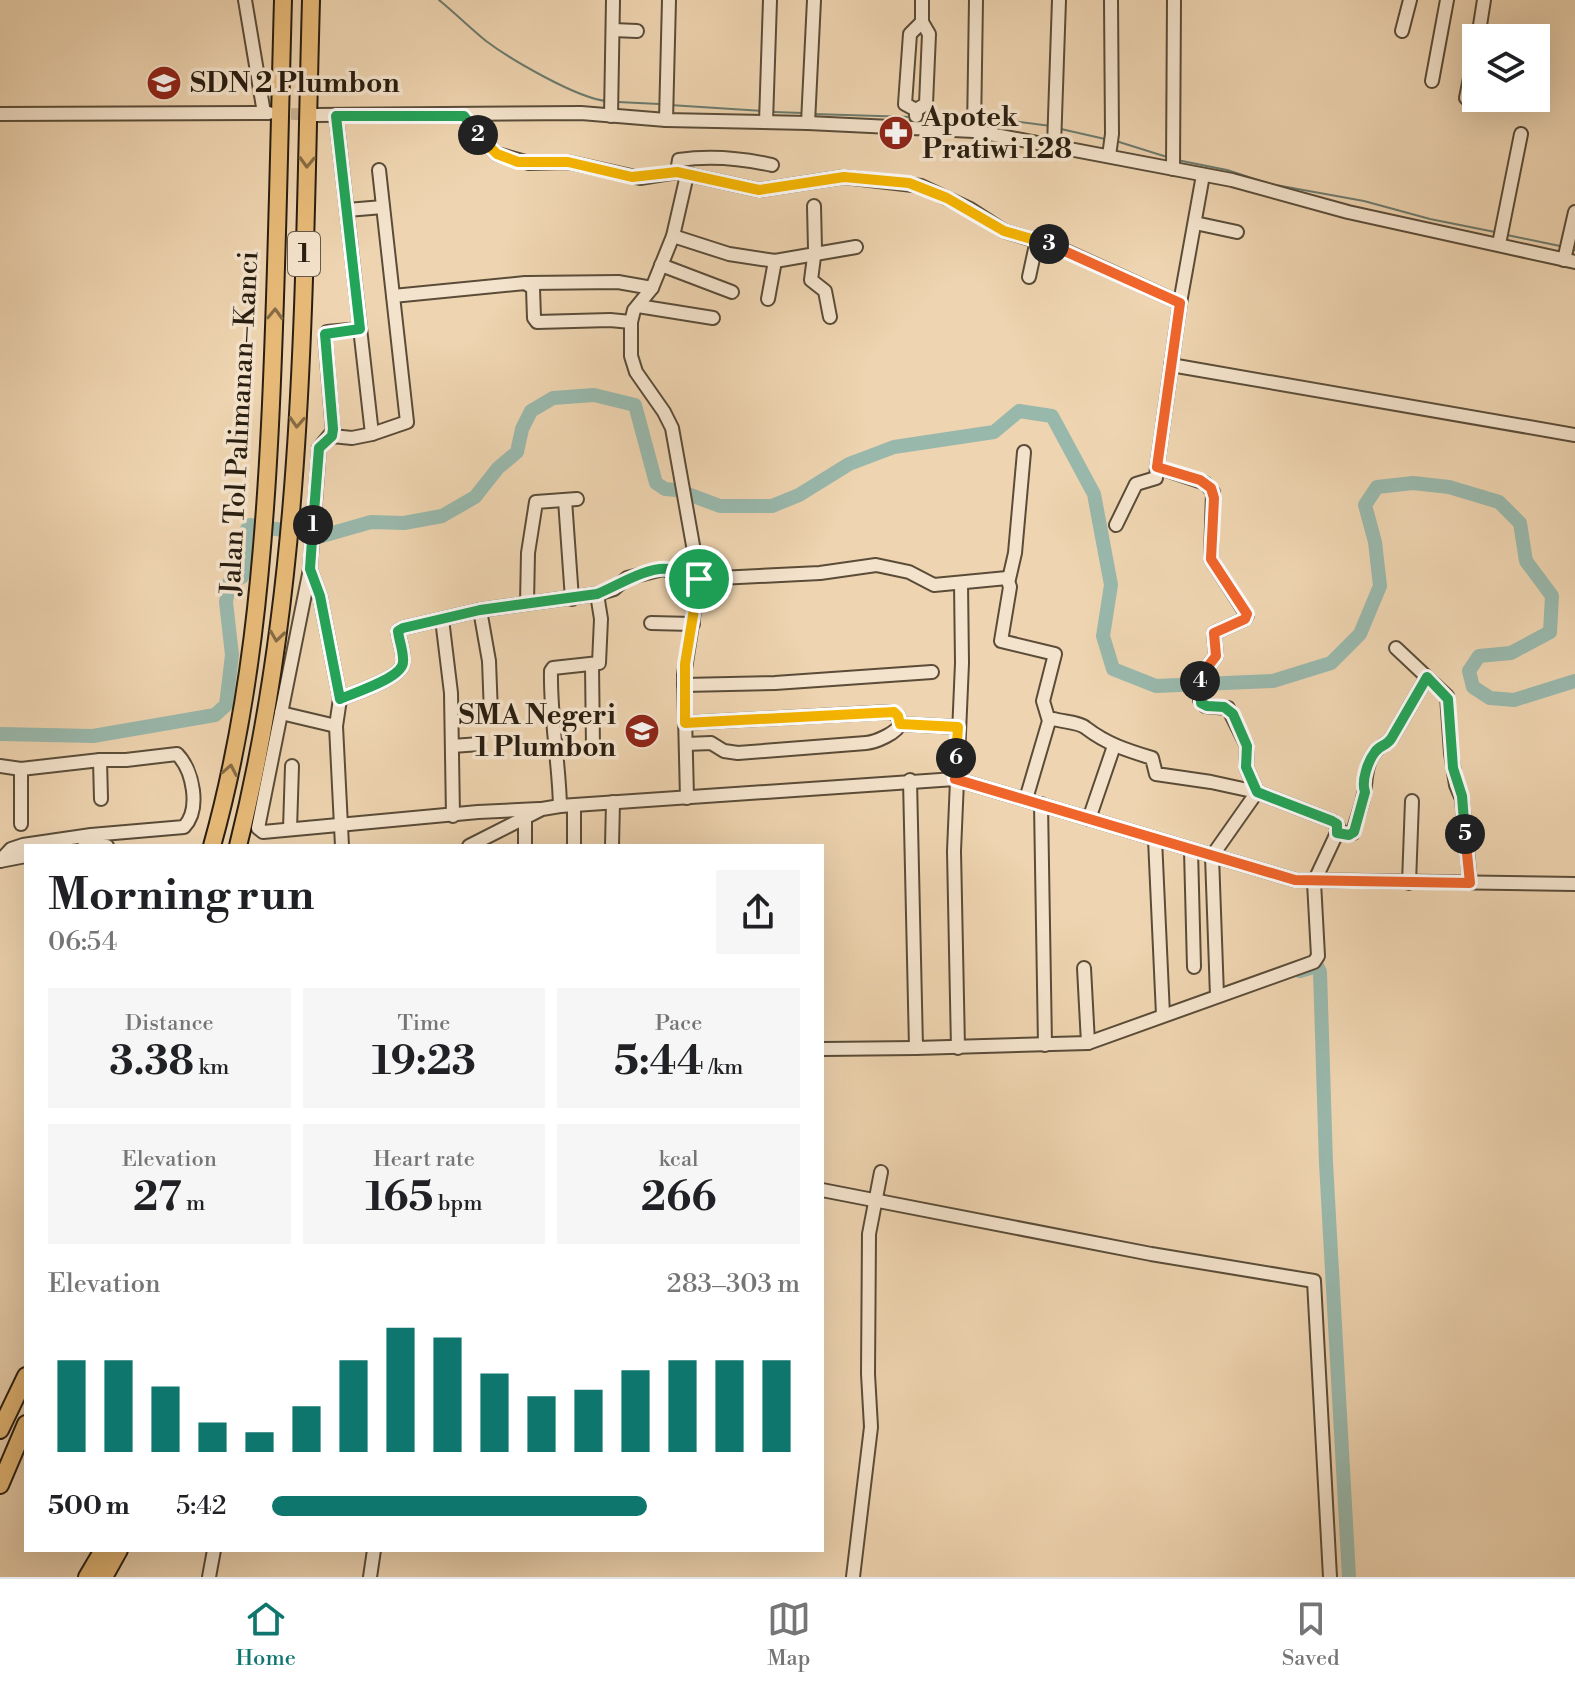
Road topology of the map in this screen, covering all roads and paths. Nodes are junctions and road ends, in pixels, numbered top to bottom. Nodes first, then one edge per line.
1 (245, 0) edge
2 (283, 0) edge
3 (311, 0) edge
4 (613, 0) edge
5 (669, 0) edge
6 (770, 0) edge
7 (814, 0) edge
8 (922, 0) edge
9 (976, 0) edge
10 (1059, 0) edge
11 (1111, 0) edge
12 (1174, 0) edge
13 (1410, 0) edge
14 (1447, 0) edge
15 (1484, 0) edge
16 (922, 22) junction
17 (1480, 24) edge
18 (613, 30) junction
19 (637, 31) dead end
20 (1402, 31) dead end
21 (1432, 81) dead end
22 (612, 108) junction
23 (666, 112) junction
24 (0, 114) edge
25 (767, 114) junction
26 (314, 115) tunnel mouth
27 (336, 116) junction
28 (464, 116) junction
29 (808, 116) junction
30 (916, 118) junction
31 (974, 131) junction
32 (1521, 134) dead end
33 (1055, 136) junction
34 (1110, 152) junction
35 (1173, 163) junction
36 (772, 165) dead end
37 (379, 170) dead end
38 (682, 174) junction
39 (1203, 175) junction
40 (814, 206) dead end
41 (383, 207) junction
42 (347, 210) junction
43 (1575, 212) edge
44 (1195, 223) junction
45 (1237, 232) dead end
46 (673, 236) junction
47 (1037, 240) junction
48 (1499, 244) junction
49 (856, 247) dead end
50 (815, 255) junction
51 (775, 261) junction
52 (1570, 261) edge
53 (661, 265) junction
54 (1029, 277) dead end
55 (528, 283) junction
56 (652, 288) junction
57 (732, 292) dead end
58 (393, 296) junction
59 (768, 299) dead end
60 (1180, 303) junction
61 (638, 306) junction
62 (830, 317) dead end
63 (713, 318) dead end
64 (631, 322) junction
65 (360, 329) junction
66 (274, 346) junction
67 (300, 347) junction
68 (1171, 365) junction
69 (372, 434) junction
70 (1575, 435) edge
71 (332, 436) junction
72 (1024, 452) dead end
73 (1157, 467) junction
74 (1116, 525) dead end
75 (310, 569) junction
76 (699, 579) junction
77 (1009, 579) junction
78 (961, 583) junction
79 (597, 594) junction
80 (572, 599) junction
81 (527, 603) junction
82 (480, 610) junction
83 (442, 619) junction
84 (651, 623) dead end
85 (693, 624) junction
86 (1396, 648) dead end
87 (592, 665) junction
88 (932, 672) dead end
89 (1427, 677) junction
90 (684, 685) junction
91 (340, 699) junction
92 (281, 713) junction
93 (491, 714) dead end
94 (1049, 721) junction
95 (685, 723) junction
96 (900, 724) junction
97 (336, 726) junction
98 (958, 727) junction
99 (480, 744) dead end
100 (686, 744) junction
101 (452, 746) junction
102 (1114, 746) junction
103 (593, 748) dead end
104 (100, 760) junction
105 (0, 766) edge
106 (292, 766) dead end
107 (21, 769) junction
108 (955, 779) junction
109 (910, 780) junction
110 (1257, 792) junction
111 (687, 798) junction
112 (101, 799) dead end
113 (1026, 799) junction
114 (1412, 801) dead end
115 (613, 802) junction
116 (1041, 804) junction
117 (567, 806) junction
118 (542, 809) junction
119 (453, 816) junction
120 (525, 819) junction
121 (1089, 819) junction
122 (21, 824) dead end
123 (341, 825) junction
124 (290, 829) junction
125 (1337, 833) junction
126 (1155, 839) junction
127 (484, 843) edge
128 (30, 844) edge
129 (213, 844) edge
130 (238, 844) edge
131 (342, 844) edge
132 (525, 844) edge
133 (574, 844) edge
134 (612, 844) edge
135 (24, 845) edge
136 (1191, 850) junction
137 (24, 856) edge
138 (1212, 856) junction
139 (0, 861) edge
140 (1314, 882) junction
141 (1409, 883) junction
142 (1470, 883) junction
143 (1575, 884) edge
144 (1194, 967) dead end
145 (1084, 968) dead end
146 (1217, 996) junction
147 (1163, 1015) junction
148 (1088, 1043) junction
149 (1045, 1045) junction
150 (916, 1048) junction
151 (958, 1048) junction
152 (824, 1049) edge
153 (881, 1172) dead end
154 (824, 1190) edge
155 (876, 1202) junction
156 (24, 1380) edge
157 (24, 1429) edge
158 (0, 1430) edge
159 (24, 1450) edge
160 (0, 1485) edge
161 (0, 1495) edge
162 (102, 1552) edge
163 (118, 1552) edge
164 (214, 1552) edge
165 (374, 1552) edge
166 (87, 1577) edge
167 (104, 1577) edge
168 (209, 1577) edge
169 (370, 1577) edge
170 (853, 1577) edge
171 (1330, 1577) edge

1 - 24 street
66 -> 2 highway, Jalan Tol Palimanan–Kanci / 1
3 -> 67 highway, Jalan Tol Palimanan–Kanci / 1
4 - 18 street
5 - 23 street
6 - 25 street
7 - 29 street
8 - 16 street
9 - 31 street
10 - 33 street
11 - 34 street
12 - 35 street
13 - 20 street
14 - 21 street
15 - 17 street
16 - 30 street
16 - 30 street
18 - 19 street
18 - 22 street
22 - 23 street
22 - 28 street
23 - 25 street
25 - 29 street
26 - 27 street
27 - 28 street
27 - 42 street
28 - 38 street
29 - 30 street
30 - 31 street
31 - 33 street
32 - 48 street
33 - 34 street
34 - 35 street
35 - 39 street
36 - 38 street
37 - 41 street
38 - 46 street
38 - 47 street
39 - 44 street
39 - 48 street
40 - 50 street
41 - 42 street
41 - 58 street
42 - 65 street
43 - 52 street
44 - 45 street
44 - 60 street
46 - 51 street
46 - 53 street
47 - 54 street
47 - 60 street
48 - 52 street
49 - 50 street
50 - 51 street
50 - 62 street
51 - 59 street
53 - 56 street
53 - 57 street
55 - 56 street
55 - 58 street
55 - 64 street
56 - 61 street
58 - 69 street
60 - 68 street
61 - 63 street
61 - 64 street
64 - 76 street
65 - 69 street
65 - 71 street
66 - 67 highway
129 -> 66 highway, Jalan Tol Palimanan–Kanci / 1
67 -> 130 highway, Jalan Tol Palimanan–Kanci / 1
68 - 70 street
68 - 73 street
69 - 71 street
71 - 75 street
72 - 77 street
73 - 74 street
73 - 110 street
75 - 91 street
75 - 92 street
76 - 78 street
76 - 79 street
76 - 85 street
77 - 78 street
77 - 94 street
78 - 98 street
79 - 80 street
79 - 87 street
80 - 81 street
80 - 81 street
81 - 82 street
82 - 83 street
82 - 93 street
83 - 91 street
83 - 101 street
84 - 85 street
85 - 90 street
86 - 89 street
87 - 103 street
87 - 117 street
88 - 90 street
89 - 125 street
89 - 142 street
90 - 95 street
91 - 97 street
92 - 97 street
92 - 124 street
94 - 102 street
94 - 113 street
95 - 96 street
95 - 100 street
96 - 98 street
96 - 100 street
97 - 123 street
98 - 108 street
99 - 101 street
100 - 111 street
101 - 119 street
102 - 110 street
102 - 121 street
104 - 107 street
104 - 112 street
104 - 128 street
105 - 107 street
106 - 124 street
107 - 122 street
108 - 109 street
108 - 113 street
108 - 151 street
109 - 111 street
109 - 150 street
110 - 125 street
110 - 138 street
111 - 115 street
113 - 116 street
114 - 141 street
115 - 117 street
115 - 134 street
116 - 121 street
116 - 149 street
117 - 118 street
117 - 133 street
118 - 119 street
118 - 120 street
119 - 123 street
120 - 127 street
120 - 132 street
121 - 126 street
123 - 124 street
123 - 131 street
125 - 140 street
126 - 136 street
126 - 147 street
135 - 139 street
136 - 138 street
136 - 144 street
137 - 139 street
138 - 140 street
138 - 146 street
140 - 141 street
140 - 146 street
141 - 142 street
142 - 143 street
145 - 148 street
146 - 147 street
147 - 148 street
148 - 149 street
149 - 151 street
150 - 151 street
150 - 152 street
153 - 155 street
154 - 155 street
155 - 170 street
155 - 171 street
156 - 158 highway
157 - 160 highway
159 - 161 highway
162 - 166 highway
163 - 167 highway
164 - 168 street
165 - 169 street

